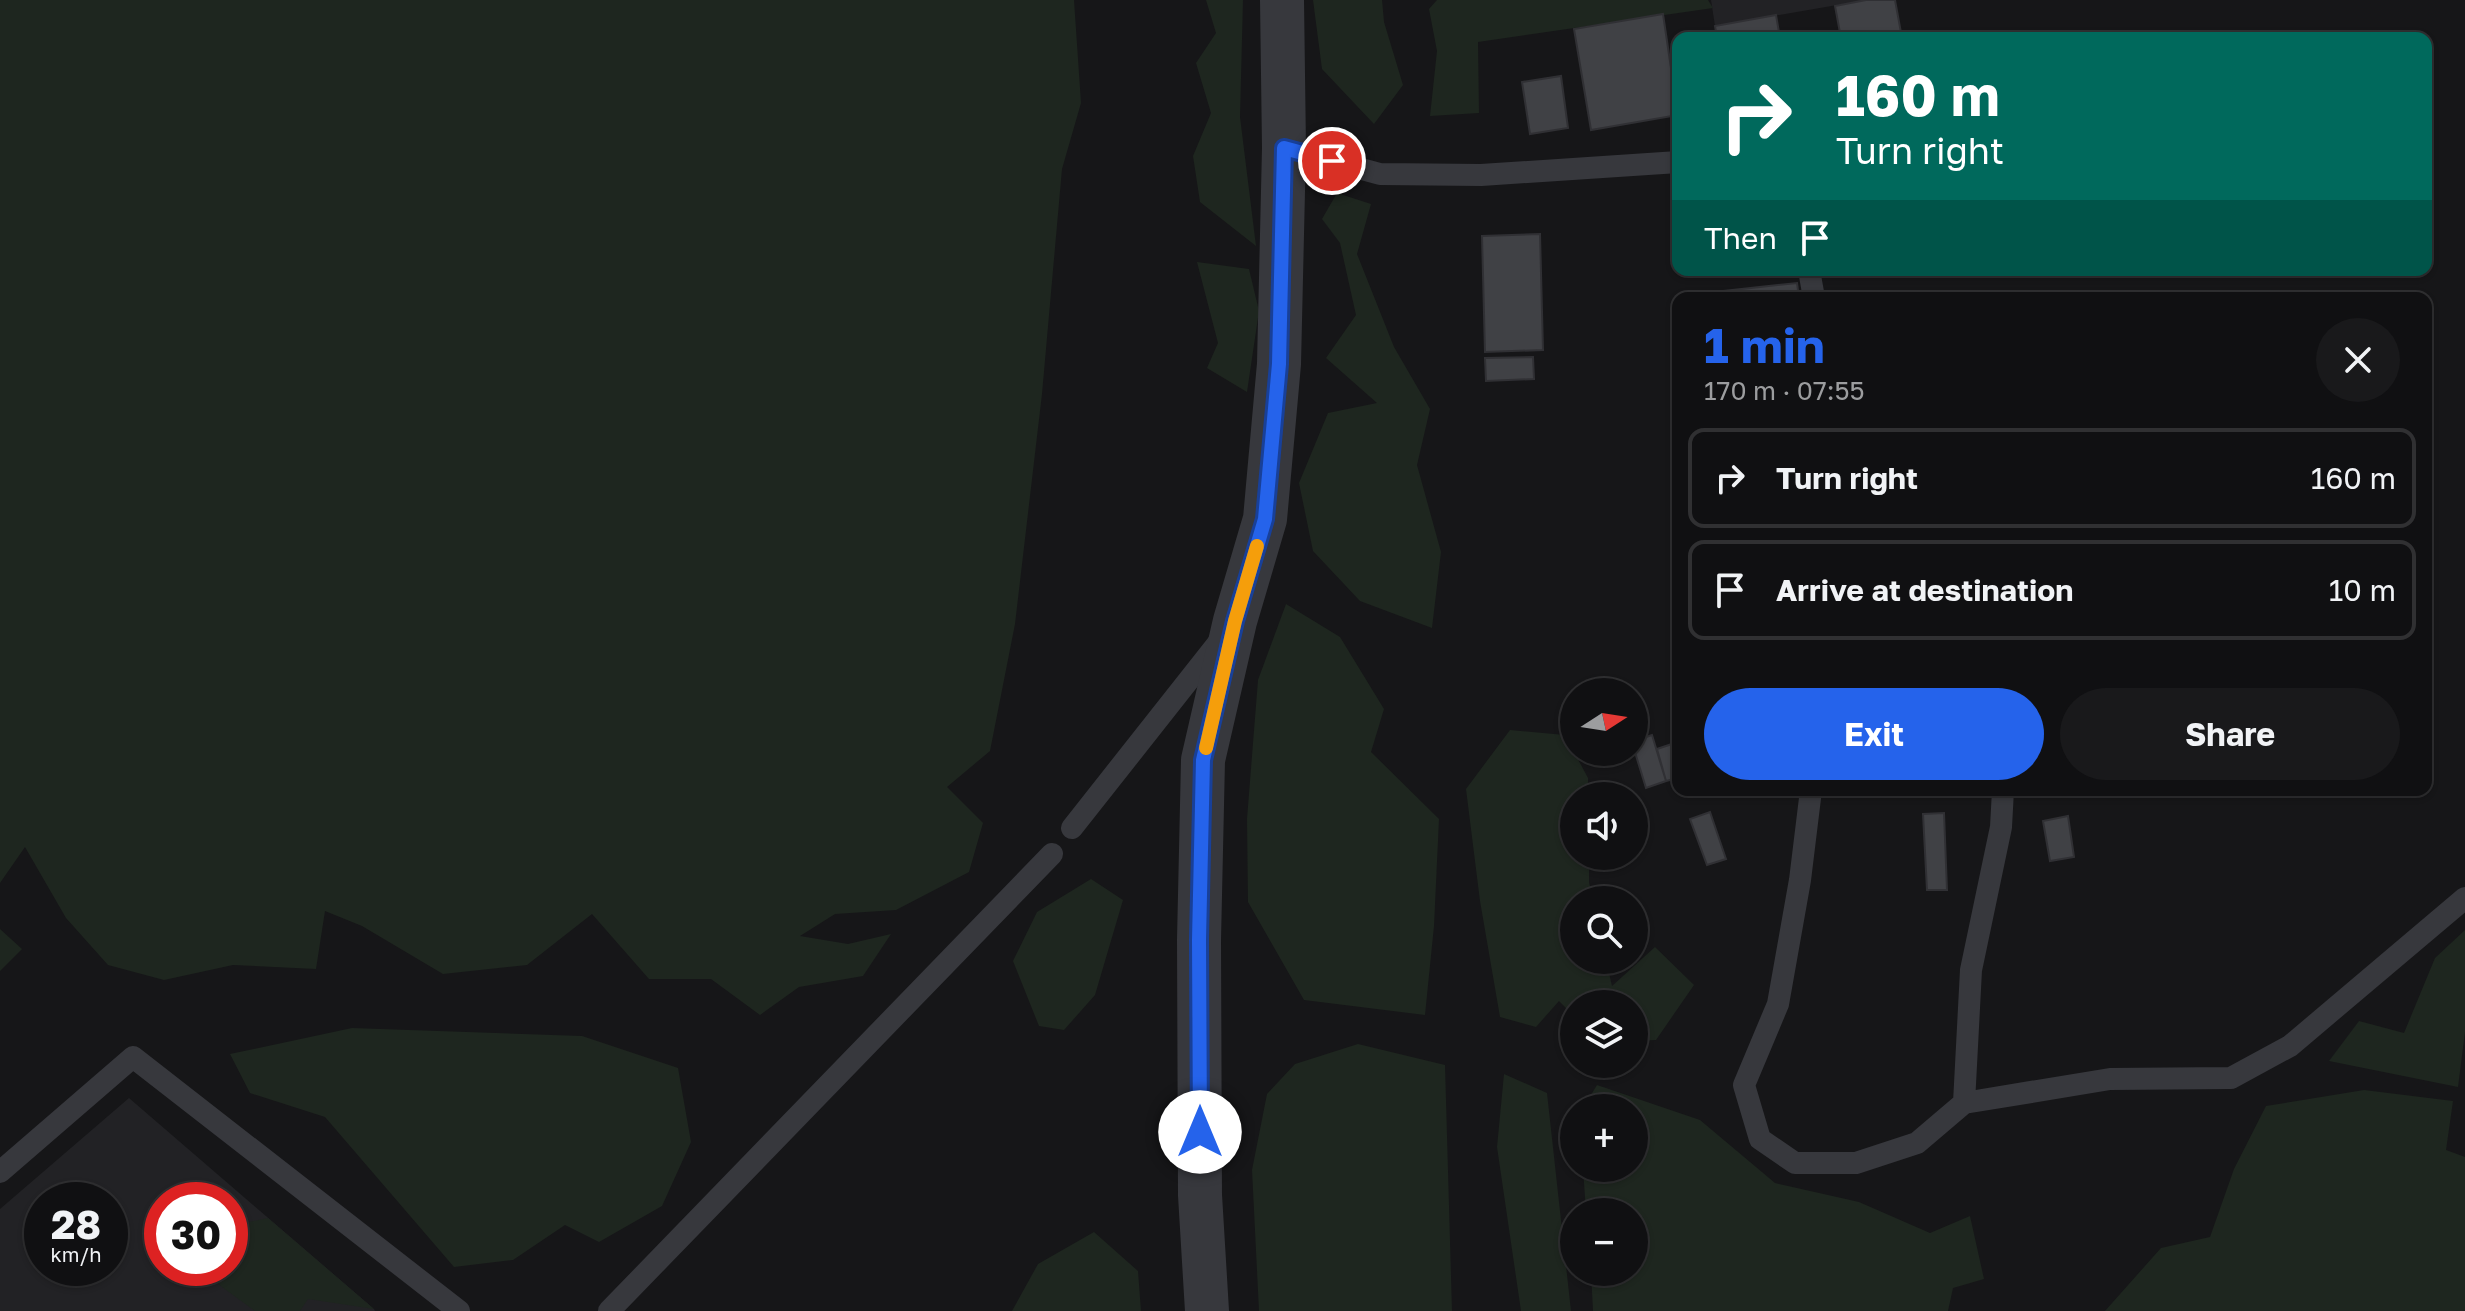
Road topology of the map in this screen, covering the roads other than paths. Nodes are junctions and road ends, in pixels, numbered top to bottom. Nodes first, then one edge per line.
1 (1282, 0) edge
2 (1284, 148) junction
3 (1672, 162) edge
4 (1235, 621) junction
5 (1810, 796) edge
6 (2003, 796) edge
7 (1072, 828) dead end
8 (1052, 854) dead end
9 (2465, 898) edge
10 (1964, 1103) junction
11 (0, 1172) edge
12 (459, 1311) edge
13 (609, 1311) edge
14 (1207, 1311) edge

1 - 2 street
2 - 3 lane
2 - 4 street
4 - 7 lane
4 - 14 street
5 - 10 lane
6 - 10 lane
8 - 13 lane
9 - 10 lane
11 - 12 lane

